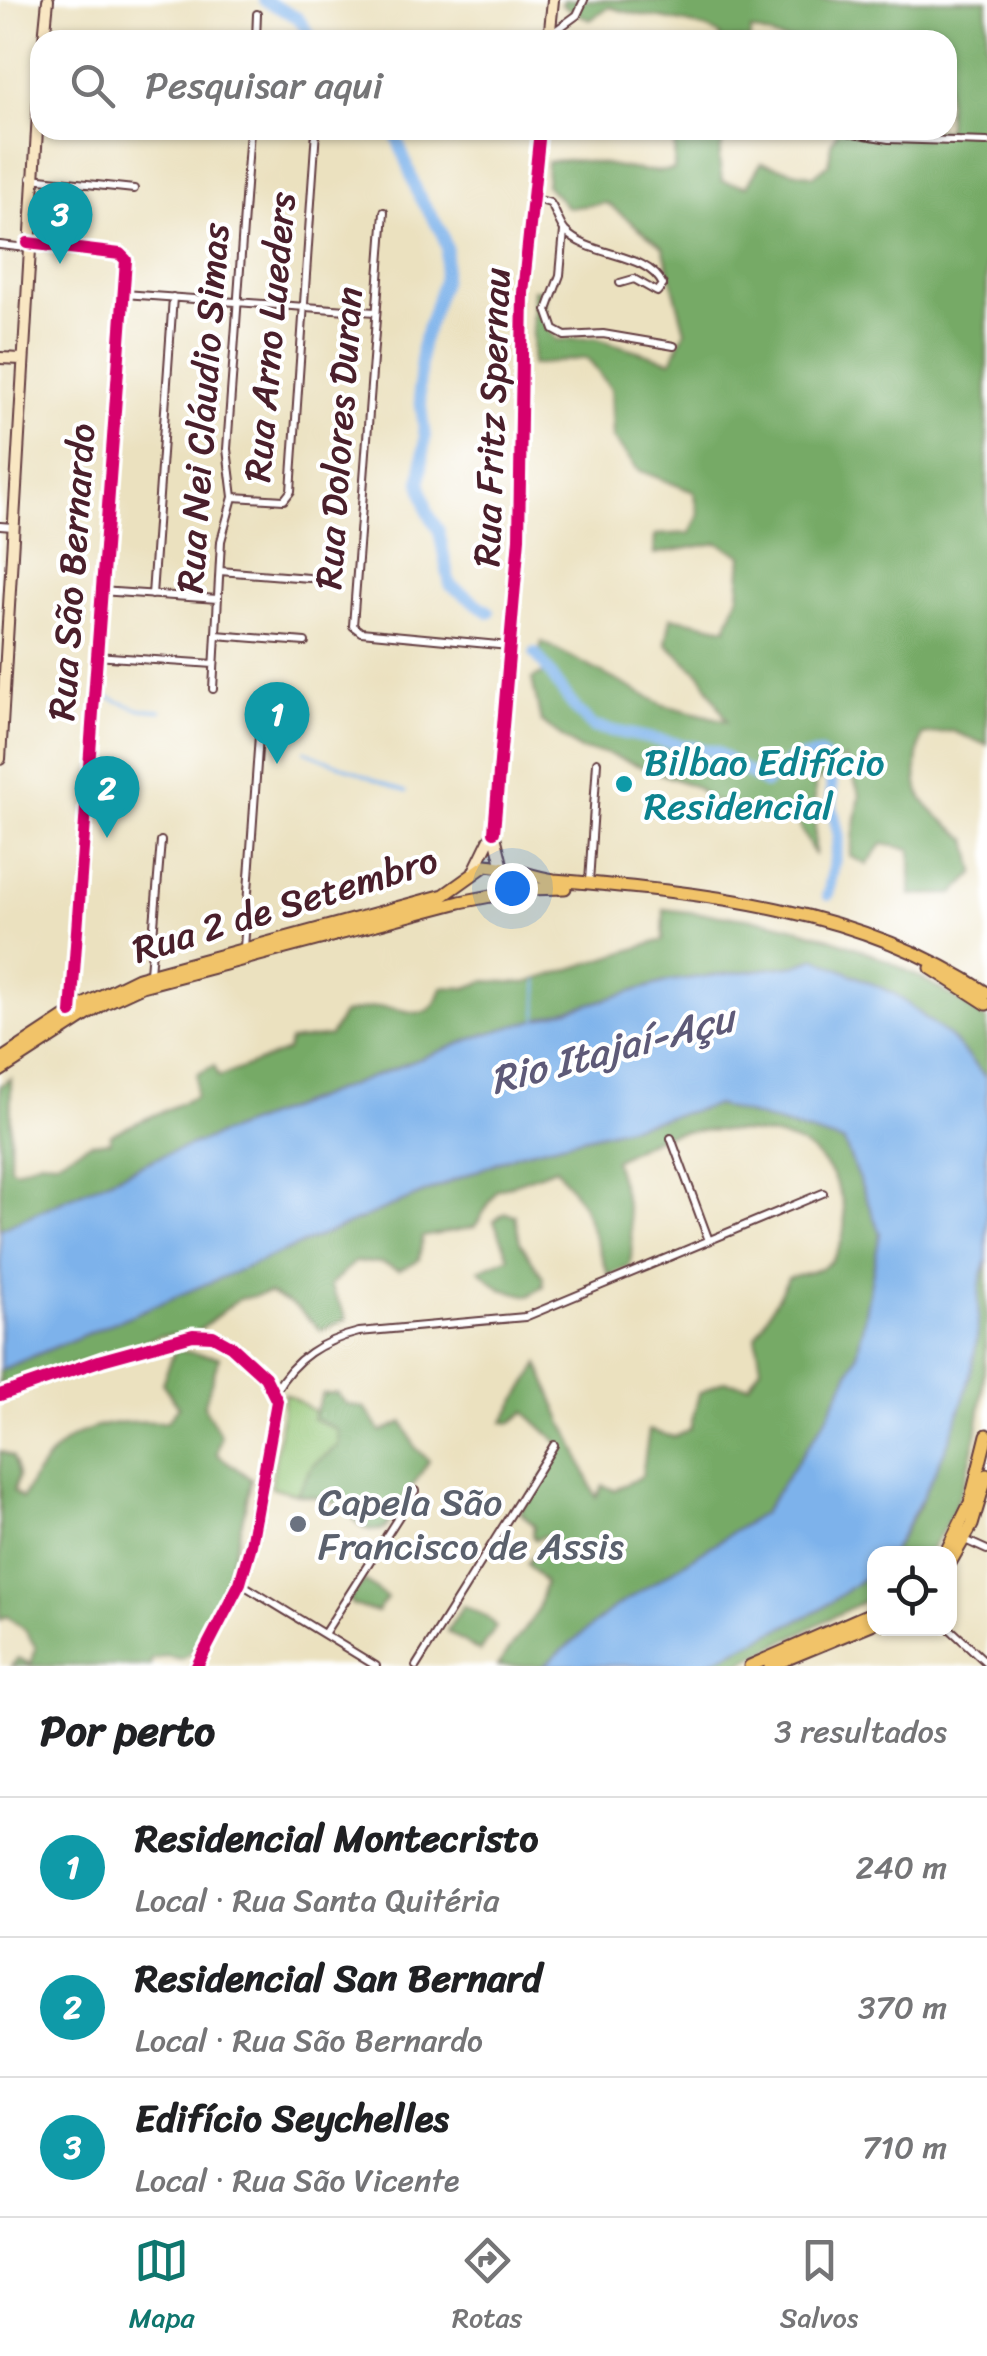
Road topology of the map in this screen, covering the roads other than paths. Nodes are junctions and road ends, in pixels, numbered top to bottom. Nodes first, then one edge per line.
1 (48, 0) edge
2 (553, 0) edge
3 (584, 0) edge
4 (256, 14) dead end
5 (45, 30) edge
6 (256, 30) edge
7 (550, 30) edge
8 (558, 30) edge
9 (35, 140) edge
10 (249, 140) edge
11 (315, 140) edge
12 (539, 140) edge
13 (922, 140) edge
14 (987, 142) edge
15 (32, 178) junction
16 (134, 189) dead end
17 (533, 198) junction
18 (384, 212) dead end
19 (564, 231) junction
20 (0, 245) edge
21 (27, 246) junction
22 (620, 283) dead end
23 (124, 294) junction
24 (172, 297) junction
25 (236, 301) junction
26 (303, 305) junction
27 (375, 312) junction
28 (674, 346) dead end
29 (0, 358) edge
30 (22, 359) junction
31 (233, 496) junction
32 (0, 526) edge
33 (13, 528) junction
34 (220, 571) junction
35 (309, 578) dead end
36 (100, 591) junction
37 (152, 595) junction
38 (218, 599) junction
39 (216, 635) junction
40 (305, 642) dead end
41 (510, 646) junction
42 (95, 656) junction
43 (214, 664) junction
44 (213, 689) dead end
45 (302, 710) dead end
46 (0, 759) edge
47 (597, 762) dead end
48 (494, 832) junction
49 (161, 841) dead end
50 (503, 868) junction
51 (471, 874) junction
52 (588, 882) junction
53 (501, 894) junction
54 (478, 898) junction
55 (836, 926) junction
56 (244, 950) junction
57 (150, 974) junction
58 (957, 978) junction
59 (987, 994) edge
60 (987, 1004) edge
61 (71, 1013) junction
62 (0, 1060) edge
63 (0, 1071) edge
64 (670, 1138) dead end
65 (823, 1193) dead end
66 (708, 1238) junction
67 (274, 1392) junction
68 (0, 1396) edge
69 (987, 1435) edge
70 (554, 1445) dead end
71 (987, 1475) edge
72 (415, 1491) dead end
73 (964, 1540) junction
74 (949, 1546) edge
75 (987, 1550) edge
76 (957, 1552) edge
77 (240, 1584) junction
78 (867, 1615) edge
79 (867, 1627) edge
80 (324, 1634) junction
81 (957, 1635) edge
82 (987, 1663) edge
83 (197, 1666) edge
84 (376, 1666) edge
85 (416, 1666) edge
86 (750, 1666) edge
87 (770, 1666) edge

1 - 5 street
2 - 7 street
3 - 8 street
4 - 6 street
9 - 15 street
10 - 25 street, Rua Nei Cláudio Simas
11 - 26 street, Rua Arno Lueders
12 - 17 street, Rua Fritz Spernau
13 - 14 street
15 - 16 street
15 - 21 street
17 - 19 street
17 - 41 street, Rua Fritz Spernau
18 - 27 street, Rua Dolores Duran
19 - 22 street
19 - 28 street
20 - 21 street
21 - 23 street, Rua São Bernardo
21 - 30 street
23 - 24 street
23 - 36 street, Rua São Bernardo
24 - 25 street
24 - 37 street
25 - 26 street
25 - 31 street, Rua Nei Cláudio Simas
26 - 27 street
26 - 31 street, Rua Arno Lueders
27 - 41 street, Rua Dolores Duran
29 - 30 street
30 - 33 street
31 - 34 street, Rua Nei Cláudio Simas
32 - 33 street
33 - 46 street
34 - 35 street
34 - 38 street, Rua Nei Cláudio Simas
36 - 37 street
36 - 42 street, Rua São Bernardo
37 - 38 street
38 - 39 street, Rua Nei Cláudio Simas
39 - 40 street
39 - 43 street, Rua Nei Cláudio Simas
41 - 48 street, Rua Fritz Spernau
42 - 43 street
42 - 61 street, Rua São Bernardo
43 - 44 street, Rua Nei Cláudio Simas
45 - 56 street
47 - 52 street
48 - 50 street
48 - 51 street
49 - 57 street
50 - 51 main road, Rua 2 de Setembro
50 - 52 main road, Rua 2 de Setembro
50 - 53 main road
51 - 54 main road
51 - 56 main road, Rua 2 de Setembro
52 - 55 main road, Rua 2 de Setembro
53 - 54 main road, Rua 2 de Setembro
53 - 55 main road, Rua 2 de Setembro
54 - 63 main road, Rua 2 de Setembro
55 - 58 main road
56 - 57 main road, Rua 2 de Setembro
57 - 61 main road, Rua 2 de Setembro
58 - 59 main road
58 - 60 main road
61 - 62 main road, Rua 2 de Setembro
64 - 66 street
65 - 66 street
66 - 67 street
67 - 68 street
67 - 77 street
69 - 74 main road
70 - 85 street
71 - 73 main road
72 - 80 street
73 - 75 street
73 - 76 main road
77 - 80 street
77 - 83 street
78 - 86 main road
79 - 87 main road
80 - 84 street
81 - 82 street

